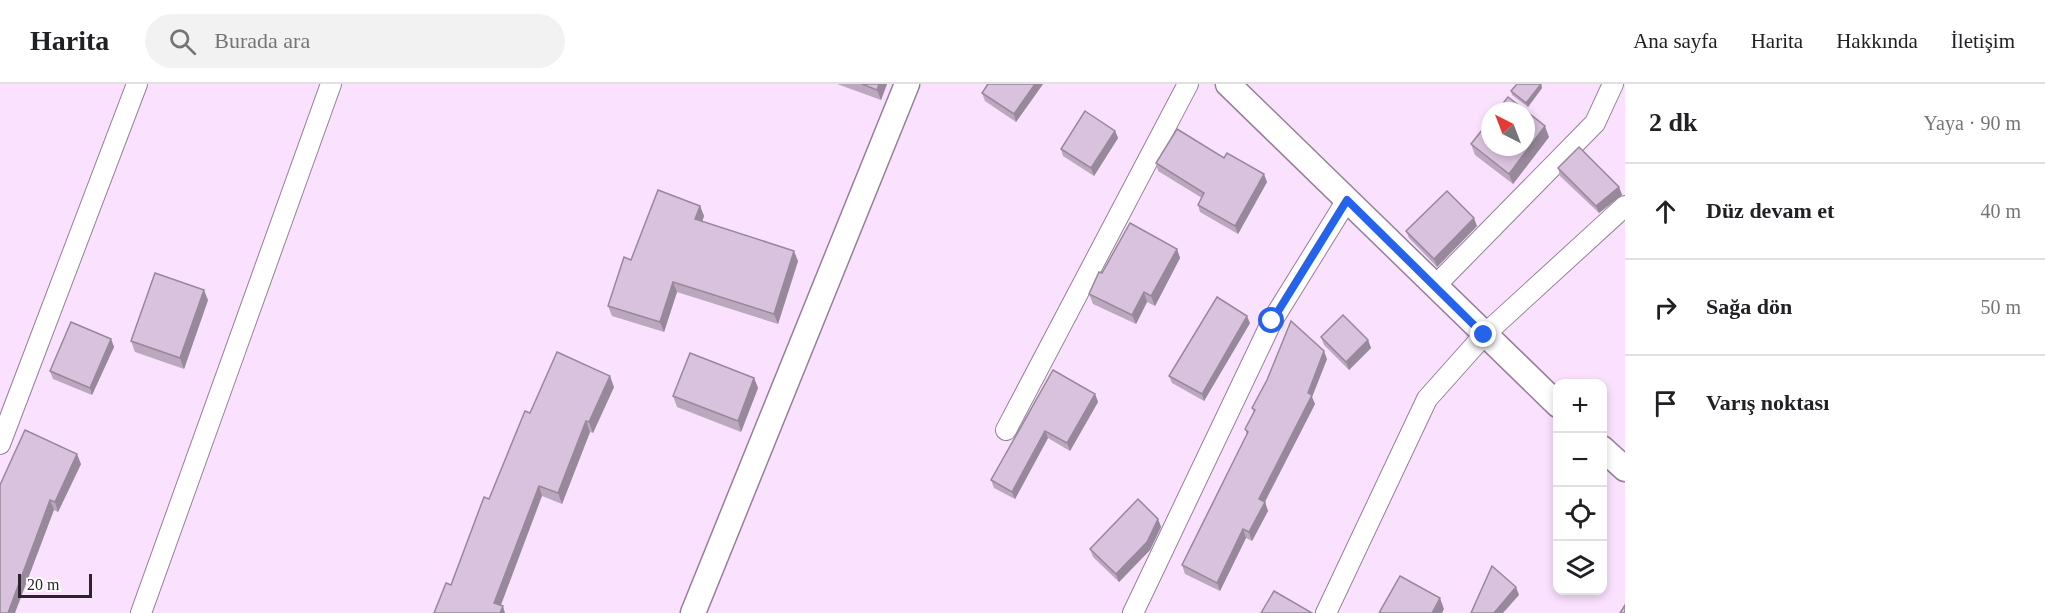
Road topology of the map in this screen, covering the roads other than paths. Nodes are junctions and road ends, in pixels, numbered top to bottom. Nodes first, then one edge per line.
1 (137, 84) edge
2 (331, 84) edge
3 (907, 84) edge
4 (1188, 84) edge
5 (1228, 84) edge
6 (1613, 84) edge
7 (1347, 200) junction
8 (1625, 206) edge
9 (1435, 286) junction
10 (1484, 335) junction
11 (1553, 401) edge
12 (1006, 430) dead end
13 (0, 444) edge
14 (1607, 453) edge
15 (1625, 469) edge
16 (141, 613) edge
17 (693, 613) edge
18 (1132, 613) edge
19 (1326, 613) edge

1 - 13 street
2 - 16 street
3 - 17 street
4 - 12 street
5 - 7 street
6 - 9 street
7 - 9 street
7 - 18 street
8 - 10 street
9 - 10 street
10 - 11 street
10 - 19 street
14 - 15 street

